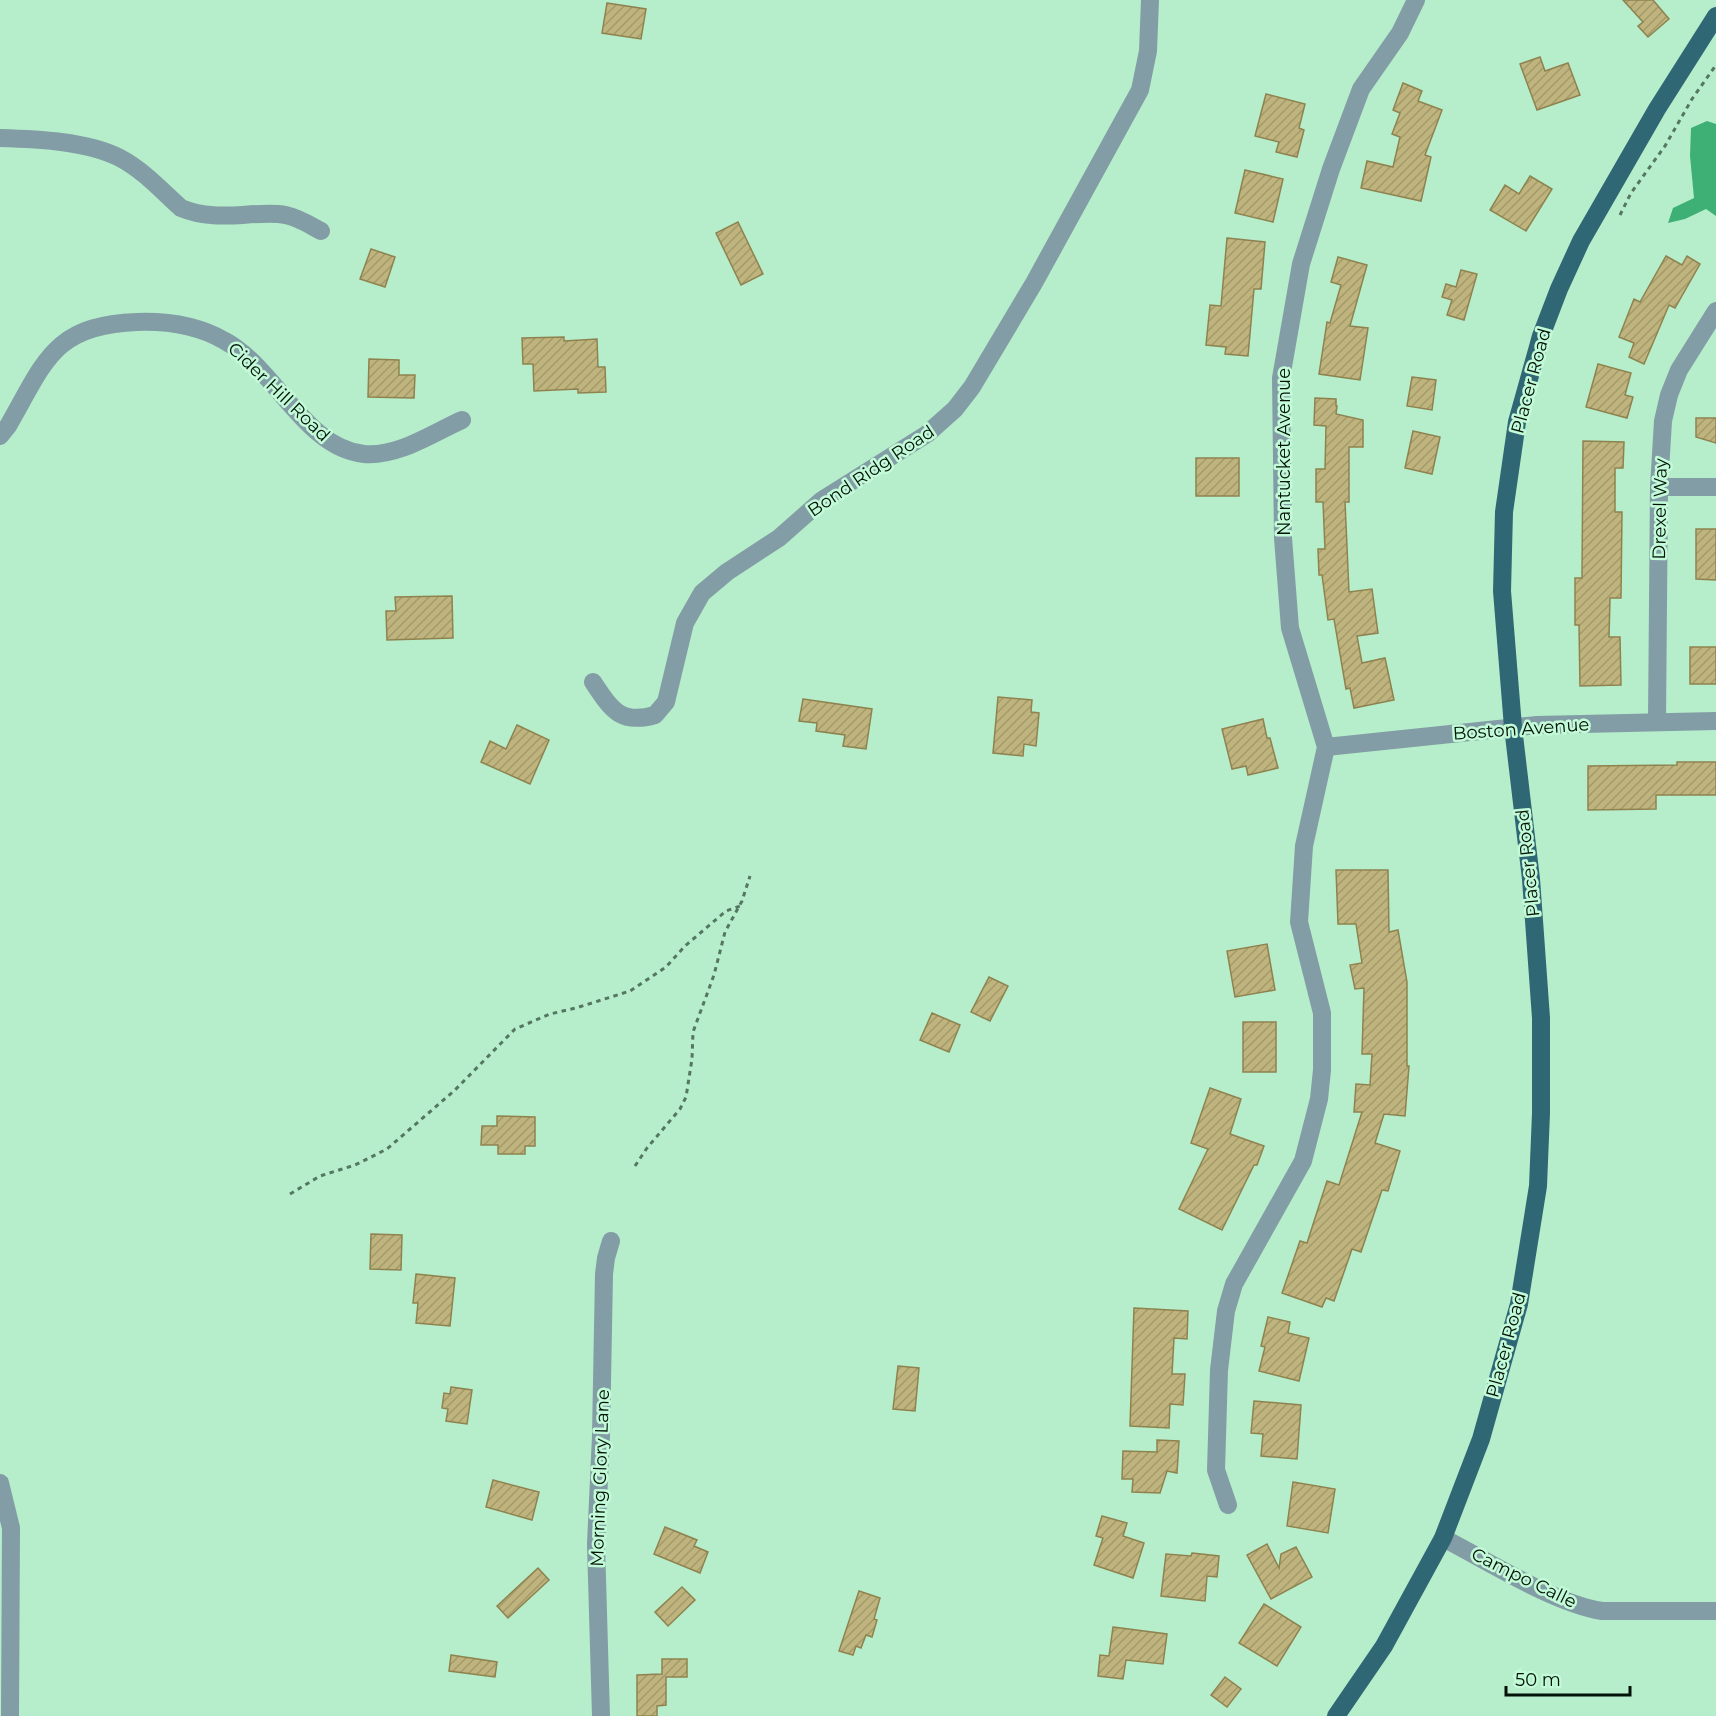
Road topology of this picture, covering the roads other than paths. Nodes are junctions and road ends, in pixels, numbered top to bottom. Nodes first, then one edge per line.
1 (1150, 0) edge
2 (1416, 0) edge
3 (1716, 16) edge
4 (0, 138) edge
5 (321, 231) dead end
6 (1716, 311) edge
7 (462, 420) dead end
8 (0, 436) edge
9 (1659, 487) junction
10 (1716, 487) edge
11 (593, 682) dead end
12 (1657, 721) junction
13 (1716, 721) edge
14 (1513, 727) junction
15 (1326, 747) junction
16 (611, 1241) dead end
17 (0, 1483) edge
18 (1228, 1504) dead end
19 (1443, 1538) junction
20 (1716, 1611) edge
21 (10, 1716) edge
22 (601, 1716) edge
23 (1336, 1716) edge

1 - 11 street, Bond Ridg Road
2 - 15 street, Nantucket Avenue
3 - 14 main road, Placer Road
4 - 5 street
6 - 9 street, Drexel Way
7 - 8 street, Cider Hill Road
9 - 10 street
9 - 12 street, Drexel Way
12 - 13 street, Boston Avenue
12 - 14 street, Boston Avenue
14 - 15 street, Boston Avenue
14 - 19 main road, Placer Road
15 - 18 street
16 - 22 street, Morning Glory Lane
17 - 21 street
19 - 20 street, Campo Calle
19 - 23 main road, Placer Road

